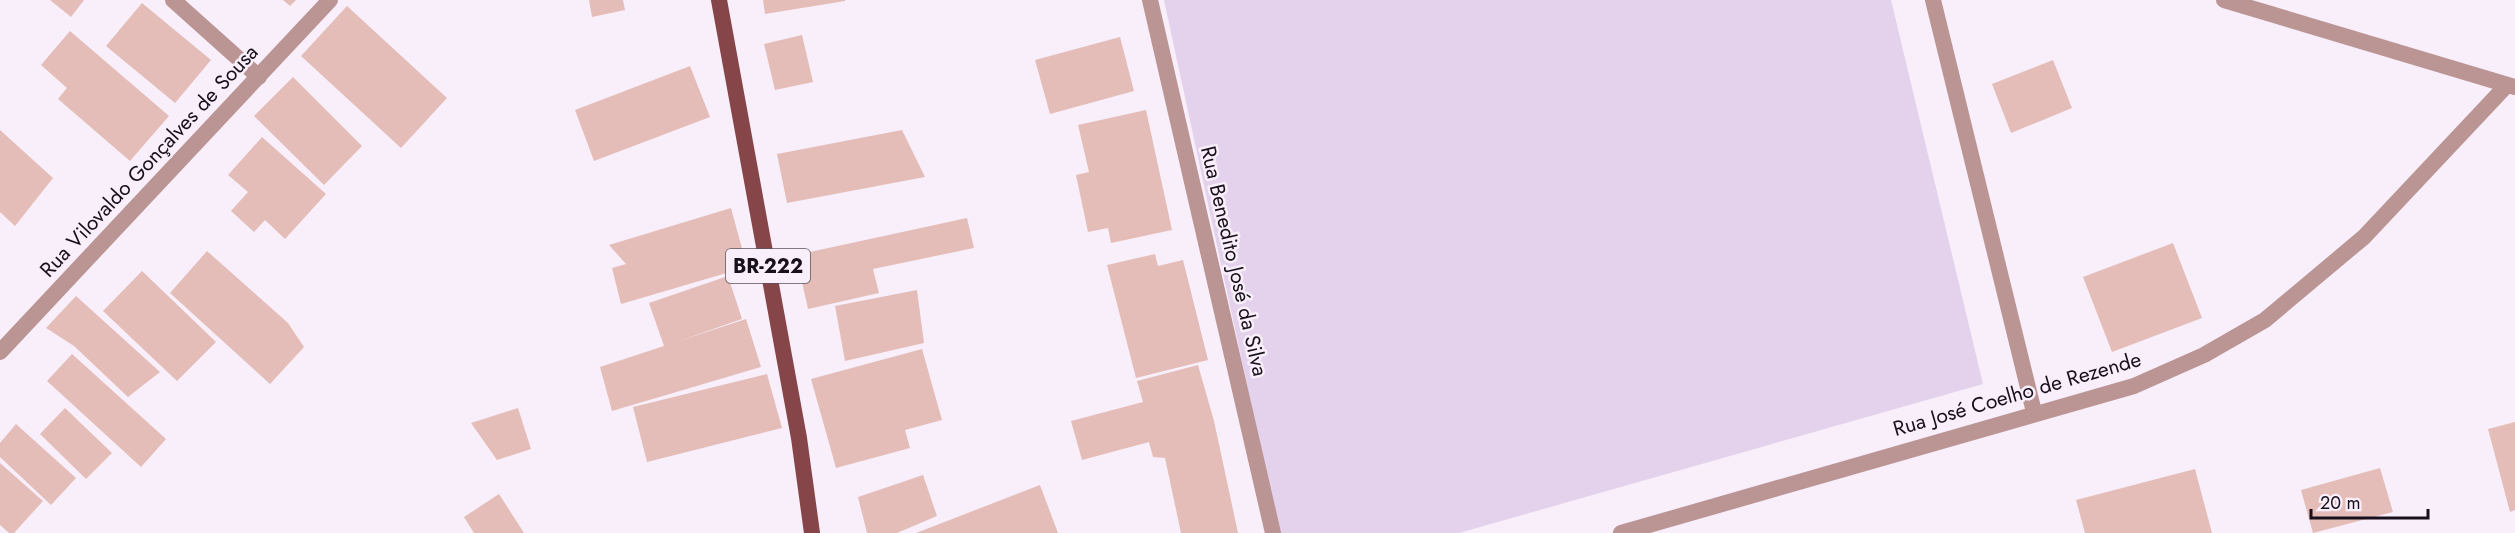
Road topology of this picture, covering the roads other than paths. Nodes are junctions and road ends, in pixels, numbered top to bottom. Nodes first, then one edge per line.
1 (173, 0) edge
2 (330, 0) edge
3 (719, 0) edge
4 (1150, 0) edge
5 (1933, 0) edge
6 (2224, 0) edge
7 (259, 76) junction
8 (2511, 86) edge
9 (0, 352) edge
10 (2034, 412) junction
11 (812, 533) edge
12 (1273, 533) edge
13 (1622, 533) edge

1 - 7 street
2 - 7 street, Rua Vilovaldo Gonçalves de Sousa
3 - 11 main road, BR-222
4 - 12 street, Rua Benedito José da Silva
5 - 10 street
6 - 8 street
7 - 9 street, Rua Vilovaldo Gonçalves de Sousa
8 - 10 street, Rua José Coelho de Rezende
10 - 13 street, Rua José Coelho de Rezende

